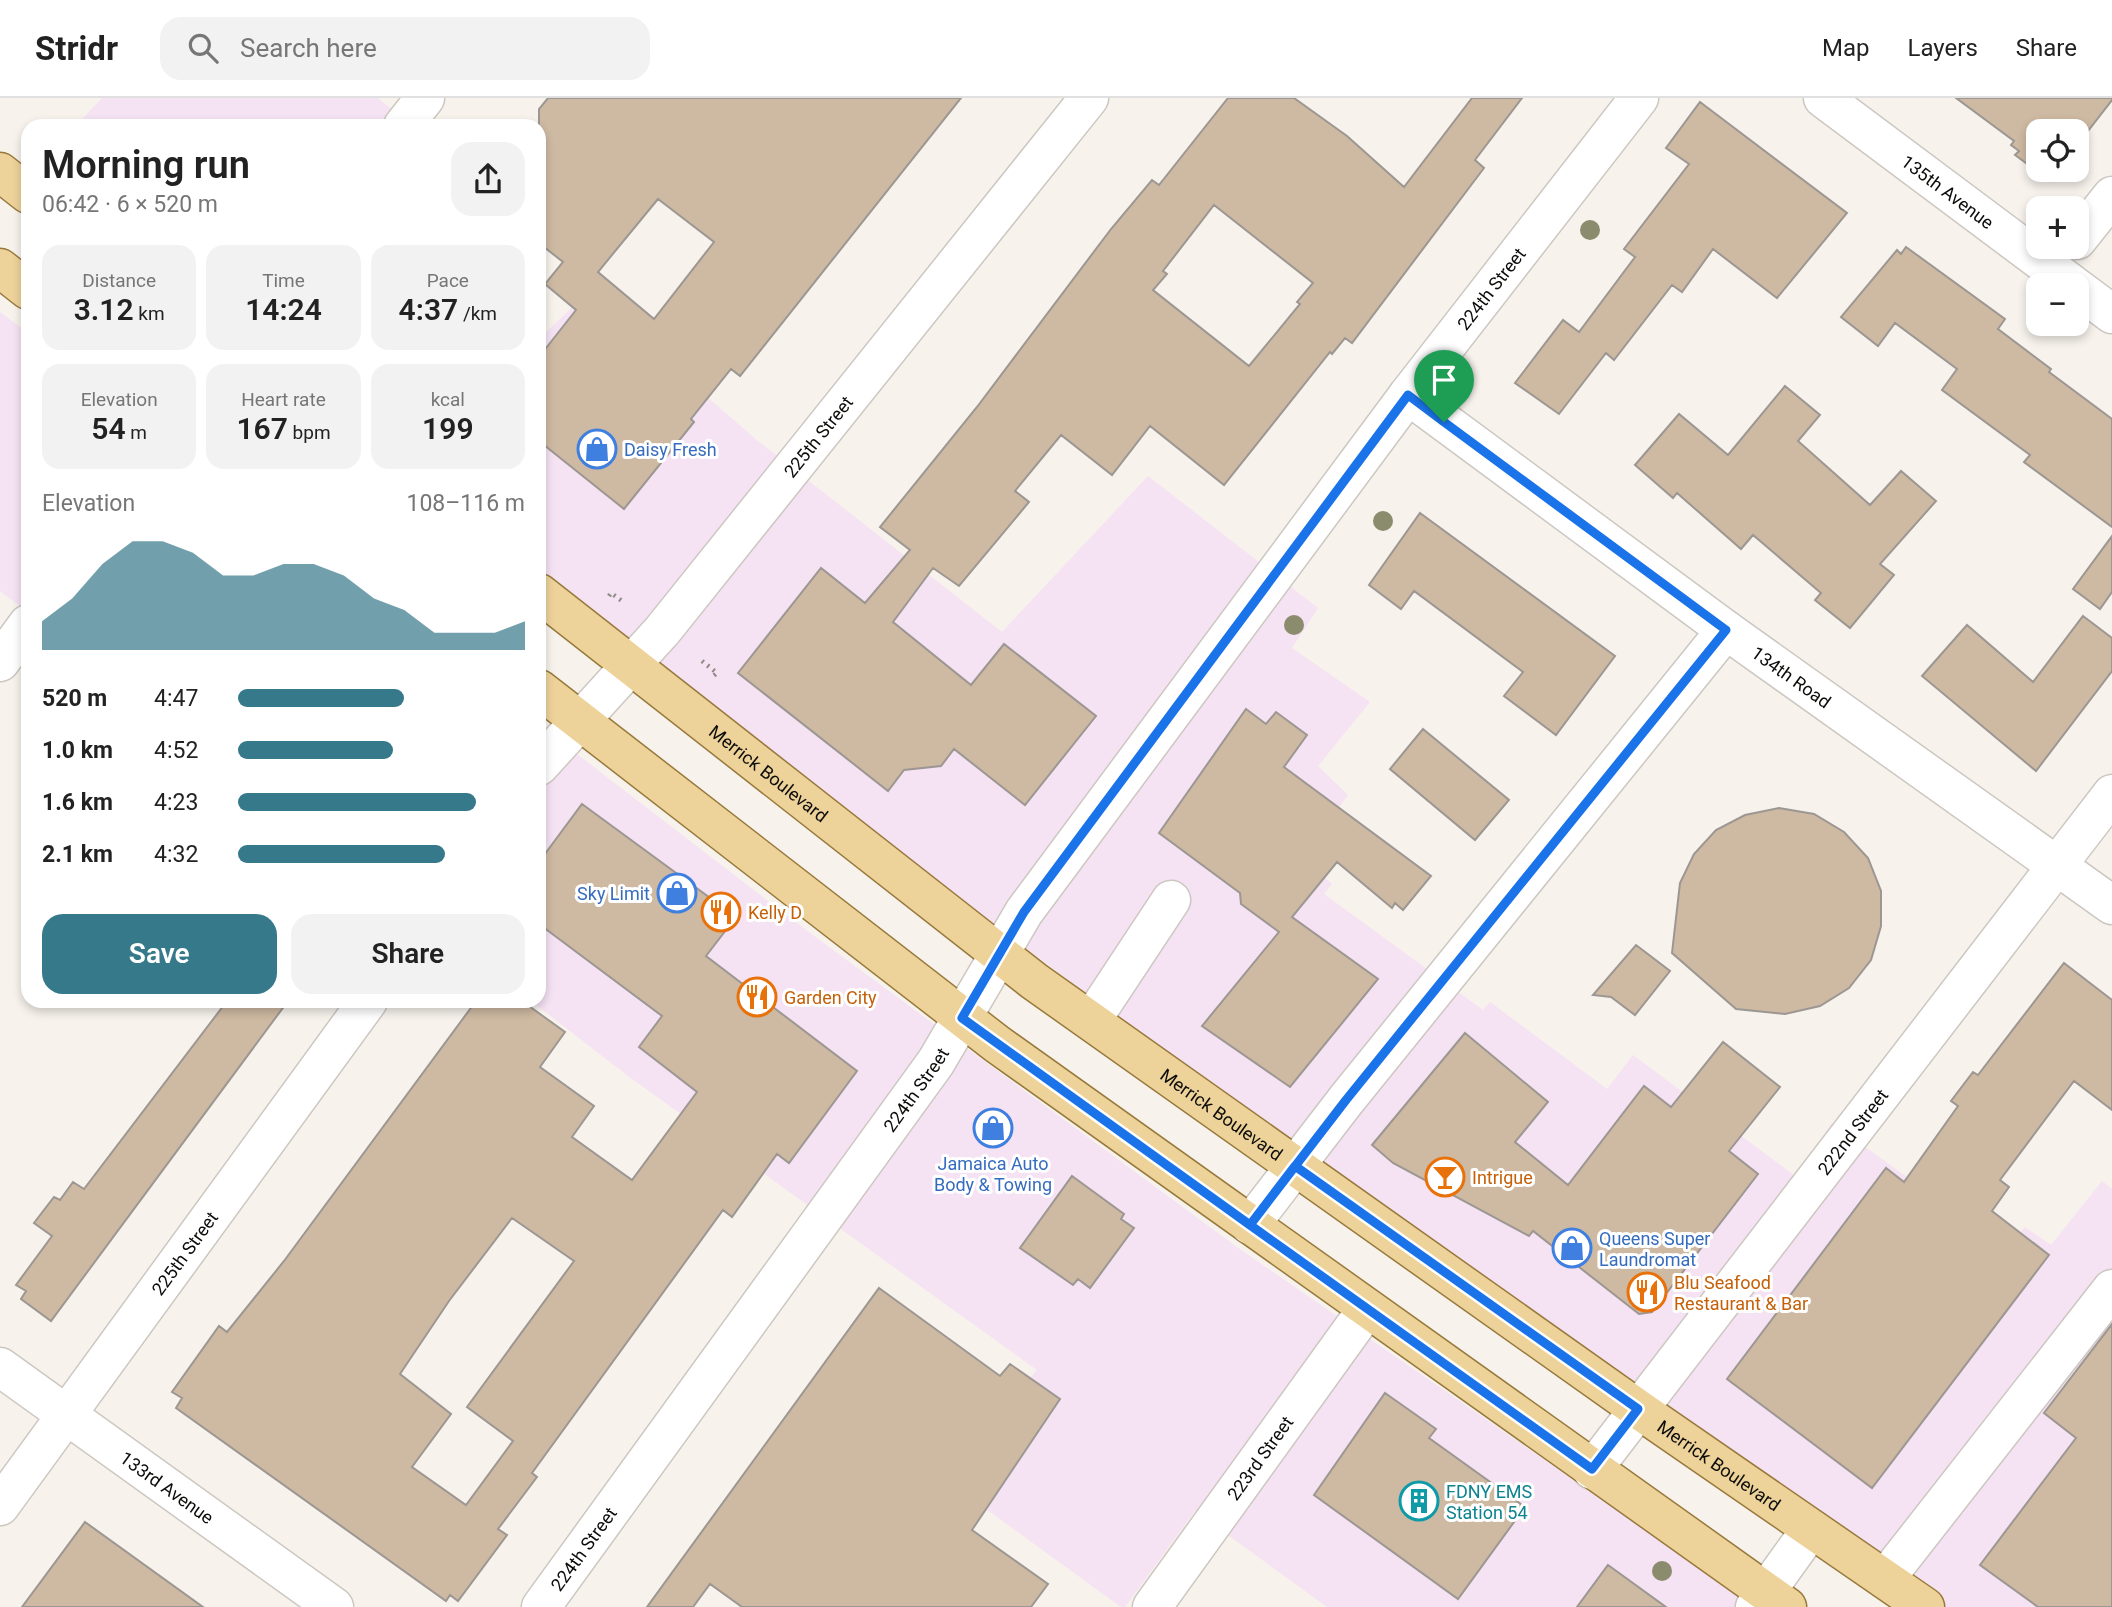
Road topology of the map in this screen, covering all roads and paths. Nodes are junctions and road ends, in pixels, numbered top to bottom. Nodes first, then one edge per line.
1 (425, 98) edge
2 (1089, 98) edge
3 (1639, 98) edge
4 (1824, 98) edge
5 (408, 119) edge
6 (0, 172) edge
7 (21, 188) edge
8 (2112, 196) edge
9 (2089, 225) edge
10 (0, 268) edge
11 (2069, 273) edge
12 (21, 284) edge
13 (2089, 292) edge
14 (2112, 314) edge
15 (1408, 395) junction
16 (611, 593) dead end
17 (546, 598) edge
18 (622, 601) dead end
19 (1726, 630) junction
20 (21, 634) edge
21 (702, 661) dead end
22 (0, 662) edge
23 (631, 665) junction
24 (717, 673) dead end
25 (546, 694) edge
26 (580, 721) junction
27 (546, 758) edge
28 (2112, 794) edge
29 (2057, 865) junction
30 (1171, 900) dead end
31 (2112, 905) edge
32 (1000, 953) junction
33 (363, 1008) edge
34 (962, 1018) junction
35 (1091, 1021) junction
36 (1295, 1166) junction
37 (1250, 1225) junction
38 (2112, 1289) edge
39 (1367, 1309) junction
40 (0, 1367) edge
41 (1638, 1409) junction
42 (66, 1415) junction
43 (1592, 1469) junction
44 (0, 1506) edge
45 (1811, 1529) junction
46 (1885, 1579) junction
47 (1769, 1602) edge
48 (334, 1607) edge
49 (541, 1607) edge
50 (1152, 1607) edge
51 (1925, 1607) edge

1 - 5 street
2 - 23 street, 225th Street
3 - 15 street, 224th Street
4 - 11 street, 135th Avenue
6 - 7 main road
8 - 9 street
10 - 12 main road
13 - 14 street, 135th Avenue
15 - 19 street, 134th Road
15 - 32 street, 224th Street
16 - 18 path
17 - 23 main road, Merrick Boulevard
19 - 29 street, 134th Road
19 - 36 street
20 - 22 street
21 - 24 path
23 - 26 street, 225th Street
23 - 32 main road, Merrick Boulevard
25 - 26 main road
26 - 27 street, 225th Street
26 - 34 main road
28 - 29 street, 222nd Street
29 - 31 street, 134th Road
29 - 41 street, 222nd Street
30 - 35 street
32 - 34 street, 224th Street
32 - 35 main road, Merrick Boulevard
33 - 42 street, 225th Street
34 - 37 main road
34 - 49 street, 224th Street
35 - 36 main road, Merrick Boulevard
36 - 37 street
36 - 41 main road, Merrick Boulevard
37 - 39 main road
38 - 46 street
39 - 43 main road
39 - 50 street, 223rd Street
40 - 42 street, 133rd Avenue
41 - 43 street, 222nd Street
41 - 45 main road, Merrick Boulevard
42 - 44 street, 225th Street
42 - 48 street, 133rd Avenue
43 - 47 main road
45 - 46 main road, Merrick Boulevard
45 - 47 street
46 - 51 main road, Merrick Boulevard

